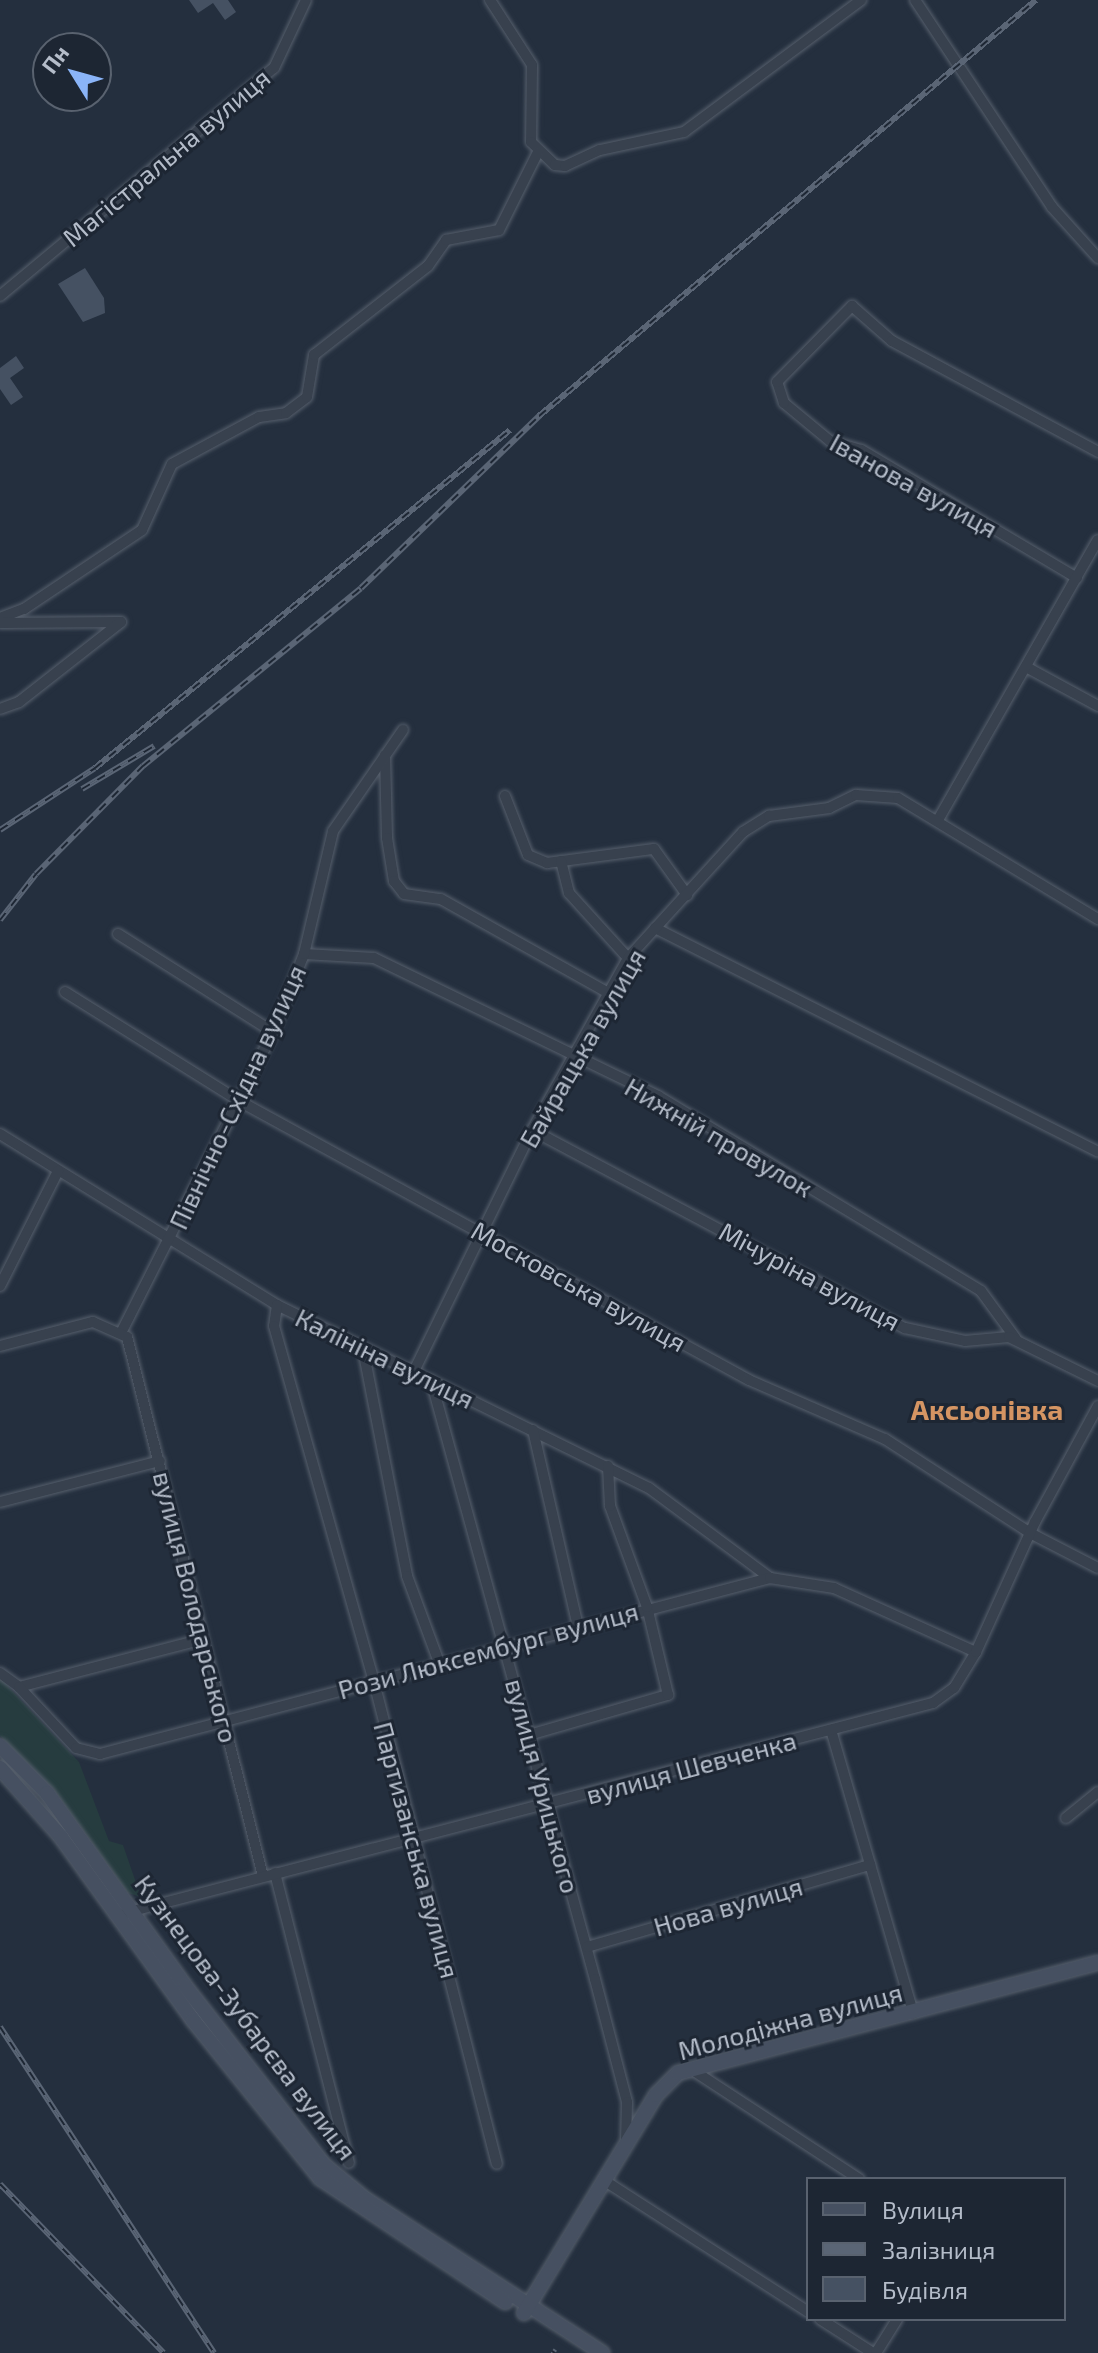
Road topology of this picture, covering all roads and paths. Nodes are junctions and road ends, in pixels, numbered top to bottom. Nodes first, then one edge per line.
1 (306, 0) edge
2 (490, 0) edge
3 (861, 0) edge
4 (915, 0) edge
5 (538, 152) junction
6 (1098, 258) edge
7 (0, 296) edge
8 (1098, 452) edge
9 (1098, 540) edge
10 (1093, 560) edge
11 (1077, 578) junction
12 (0, 621) edge
13 (1028, 668) junction
14 (1098, 706) edge
15 (0, 709) edge
16 (403, 730) dead end
17 (385, 753) junction
18 (505, 796) dead end
19 (938, 820) junction
20 (561, 861) junction
21 (687, 895) junction
22 (1098, 919) edge
23 (655, 928) junction
24 (118, 934) dead end
25 (304, 954) junction
26 (628, 958) junction
27 (65, 992) dead end
28 (610, 994) junction
29 (273, 1032) junction
30 (572, 1060) junction
31 (241, 1102) junction
32 (532, 1130) junction
33 (0, 1134) edge
34 (1098, 1152) edge
35 (58, 1171) junction
36 (481, 1232) junction
37 (171, 1239) junction
38 (0, 1286) edge
39 (277, 1305) junction
40 (124, 1335) junction
41 (1016, 1339) junction
42 (0, 1346) edge
43 (363, 1349) junction
44 (415, 1369) junction
45 (431, 1380) junction
46 (1098, 1381) edge
47 (1098, 1406) edge
48 (533, 1430) junction
49 (160, 1461) junction
50 (608, 1466) junction
51 (0, 1502) edge
52 (1032, 1534) junction
53 (1098, 1568) edge
54 (770, 1578) junction
55 (647, 1607) junction
56 (578, 1627) junction
57 (203, 1639) junction
58 (505, 1649) junction
59 (976, 1652) junction
60 (440, 1665) junction
61 (0, 1673) edge
62 (374, 1682) junction
63 (19, 1687) junction
64 (225, 1723) junction
65 (831, 1730) junction
66 (529, 1735) junction
67 (0, 1746) edge
68 (0, 1768) edge
69 (1098, 1792) edge
70 (549, 1804) junction
71 (1066, 1818) dead end
72 (413, 1839) junction
73 (870, 1865) junction
74 (275, 1873) junction
75 (263, 1876) junction
76 (124, 1914) junction
77 (587, 1947) junction
78 (1098, 1963) edge
79 (913, 2013) junction
80 (691, 2069) junction
81 (626, 2148) junction
82 (349, 2163) dead end
83 (497, 2164) dead end
84 (856, 2177) edge
85 (605, 2181) junction
86 (526, 2310) junction
87 (806, 2311) edge
88 (823, 2321) edge
89 (896, 2321) edge
90 (586, 2353) edge
91 (602, 2353) edge
92 (875, 2353) edge

1 - 7 street, Магістральна вулиця
2 - 5 street
3 - 5 street
4 - 6 street
5 - 12 street
8 - 11 street, Іванова вулиця
9 - 10 street
10 - 11 street
11 - 13 street
12 - 15 street
13 - 14 street
13 - 19 street
16 - 17 street, Північно-Східна вулиця
17 - 25 street, Північно-Східна вулиця
17 - 28 street
18 - 20 street
19 - 21 street, Байрацька вулиця
19 - 22 street, Байрацька вулиця
20 - 21 street
20 - 26 street
21 - 23 street, Байрацька вулиця
23 - 26 street, Байрацька вулиця
23 - 34 street
24 - 29 street
25 - 29 street, Північно-Східна вулиця
25 - 30 street, Нижній провулок
26 - 28 street, Байрацька вулиця
27 - 31 street, Московська вулиця
28 - 30 street, Байрацька вулиця
29 - 31 street, Північно-Східна вулиця
30 - 32 street, Байрацька вулиця
30 - 41 street, Нижній провулок
31 - 36 street, Московська вулиця
31 - 37 street, Північно-Східна вулиця
32 - 36 street, Байрацька вулиця
32 - 41 street, Мічуріна вулиця
33 - 35 street, Калініна вулиця
35 - 37 street, Калініна вулиця
35 - 38 street
36 - 44 street, Байрацька вулиця
36 - 52 street, Московська вулиця
37 - 39 street, Калініна вулиця
37 - 40 street, Північно-Східна вулиця
39 - 43 street, Калініна вулиця
39 - 62 street, Партизанська вулиця
40 - 42 street
40 - 49 street, вулиця Володарського
41 - 46 street, Мічуріна вулиця
43 - 44 street, Калініна вулиця
43 - 60 street
44 - 45 street, Калініна вулиця
45 - 48 street, Калініна вулиця
45 - 58 street, вулиця Урицького
47 - 52 street, вулиця Шевченка
48 - 50 street, Калініна вулиця
48 - 56 street
49 - 51 street
49 - 57 street, вулиця Володарського
50 - 54 street, Калініна вулиця
50 - 55 street
52 - 53 street, Московська вулиця
52 - 59 street, вулиця Шевченка
54 - 55 street, Рози Люксембург вулиця
54 - 59 street, Рози Люксембург вулиця
55 - 56 street, Рози Люксембург вулиця
55 - 66 street
56 - 58 street, Рози Люксембург вулиця
57 - 63 street
57 - 64 street, вулиця Володарського
58 - 60 street, Рози Люксембург вулиця
58 - 66 street, вулиця Урицького
59 - 65 street, вулиця Шевченка
60 - 62 street, Рози Люксембург вулиця
61 - 63 street
62 - 64 street, Рози Люксембург вулиця
62 - 72 street, Партизанська вулиця
63 - 64 street, Рози Люксембург вулиця
64 - 75 street, вулиця Володарського
65 - 70 street, вулиця Шевченка
65 - 73 street
66 - 70 street, вулиця Урицького
67 - 76 main road, Кузнецова-Зубарєва вулиця
68 - 76 main road, Кузнецова-Зубарєва вулиця
69 - 71 street
70 - 72 street, вулиця Шевченка
70 - 77 street, вулиця Урицького
72 - 74 street, вулиця Шевченка
72 - 83 street, Партизанська вулиця
73 - 77 street, Нова вулиця
73 - 79 street
74 - 75 street, вулиця Шевченка
74 - 82 street
75 - 76 street, вулиця Шевченка
76 - 86 main road, Кузнецова-Зубарєва вулиця
77 - 81 street, вулиця Урицького
78 - 79 main road, Молодіжна вулиця
79 - 80 main road, Молодіжна вулиця
80 - 81 main road, Молодіжна вулиця
80 - 84 street
81 - 85 main road, Молодіжна вулиця
85 - 86 main road, Молодіжна вулиця
85 - 87 street
86 - 90 main road
86 - 91 main road
88 - 92 street
89 - 92 street

